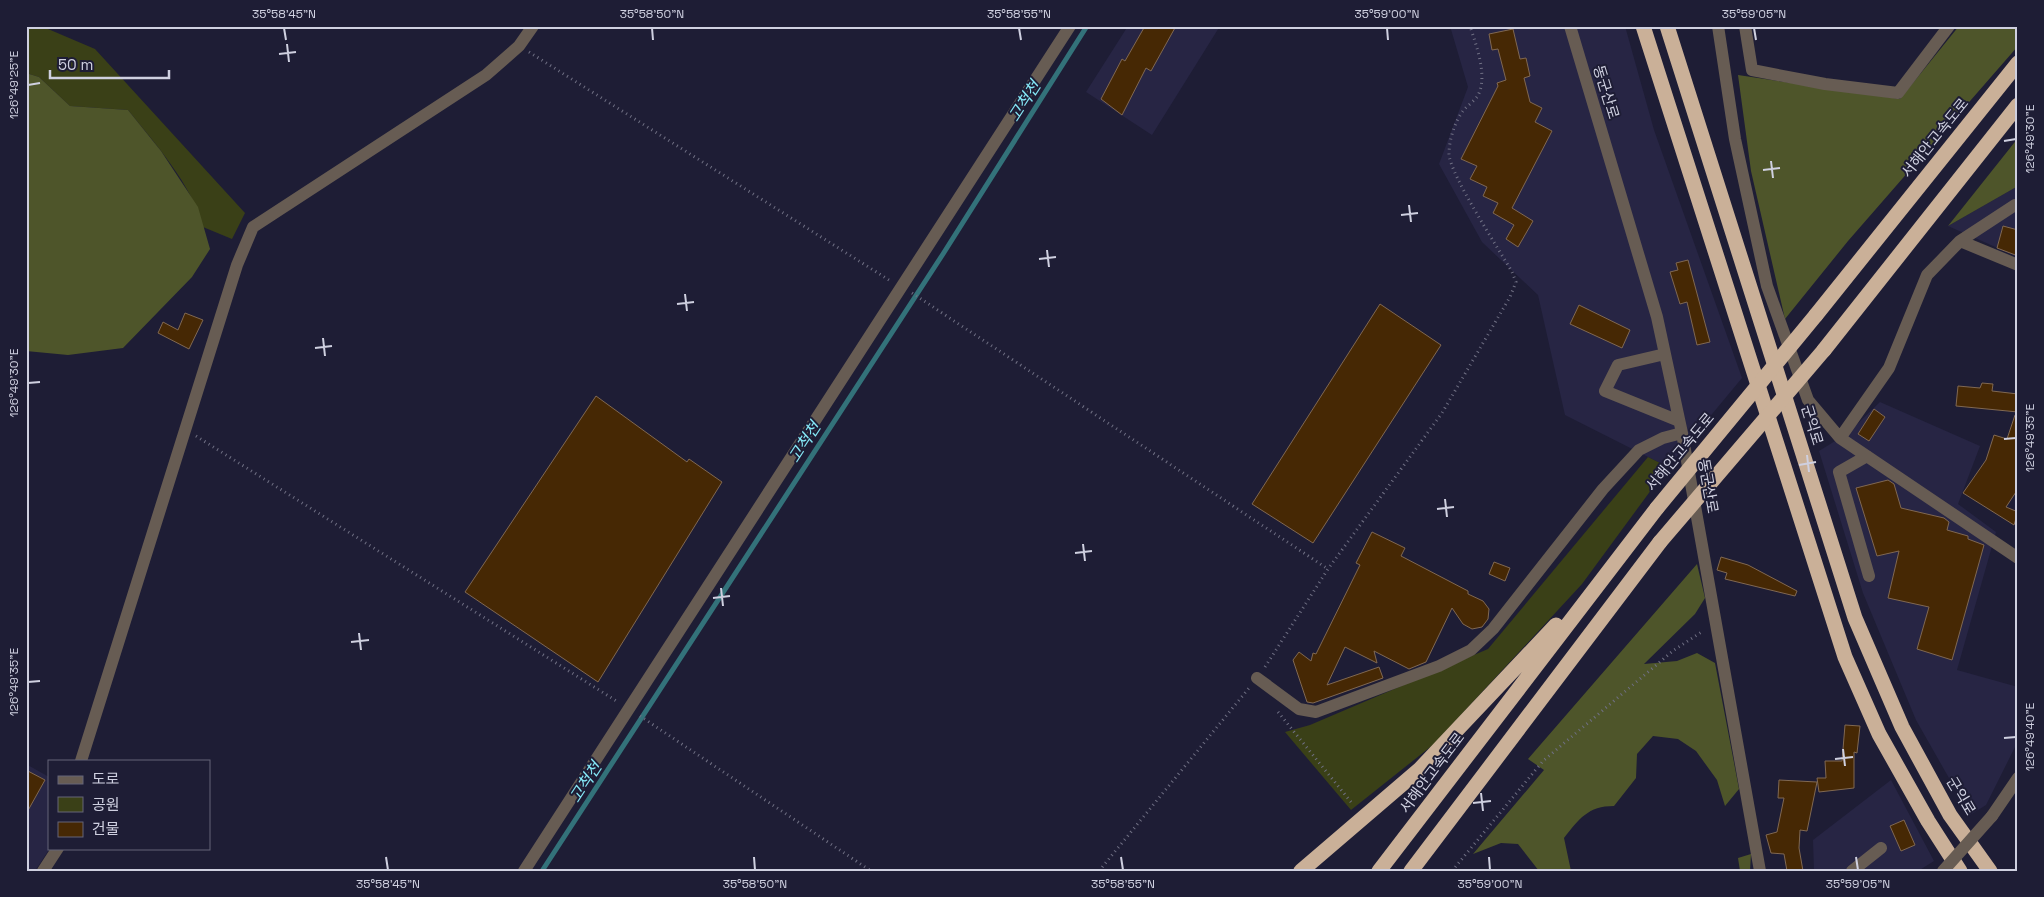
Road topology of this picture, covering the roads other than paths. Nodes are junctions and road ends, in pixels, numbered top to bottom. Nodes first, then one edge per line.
1 (533, 26) edge
2 (1070, 26) edge
3 (1570, 26) edge
4 (1643, 26) edge
5 (1667, 26) edge
6 (1718, 26) edge
7 (1745, 26) edge
8 (1949, 26) edge
9 (2018, 63) edge
10 (2018, 105) edge
11 (2015, 204) dead end
12 (1960, 241) junction
13 (2018, 264) edge
14 (1665, 354) junction
15 (1680, 427) junction
16 (1840, 438) junction
17 (1867, 456) junction
18 (2018, 558) edge
19 (1611, 568) junction
20 (1869, 576) dead end
21 (1257, 678) road end
22 (81, 760) edge
23 (2018, 778) edge
24 (1881, 848) dead end
25 (57, 850) edge
26 (42, 871) edge
27 (524, 871) edge
28 (1301, 871) edge
29 (1379, 871) edge
30 (1411, 871) edge
31 (1760, 871) edge
32 (1852, 871) edge
33 (1943, 871) edge
34 (1960, 871) edge
35 (1990, 871) edge

1 - 22 street
2 - 27 street
3 - 14 street, 동군산로
4 - 34 highway
5 - 35 highway, 군익로
6 - 16 street
7 - 8 street
9 - 19 highway, 서해안고속도로, bridge
10 - 30 highway, bridge
11 - 12 street
12 - 13 street
12 - 16 street
14 - 15 street, 동군산로
14 - 15 street
15 - 21 street
15 - 31 street, 동군산로
16 - 17 street
17 - 18 street
17 - 20 street
19 - 28 highway
19 - 29 highway, 서해안고속도로
23 - 33 street, bridge
24 - 32 street
25 - 26 street

